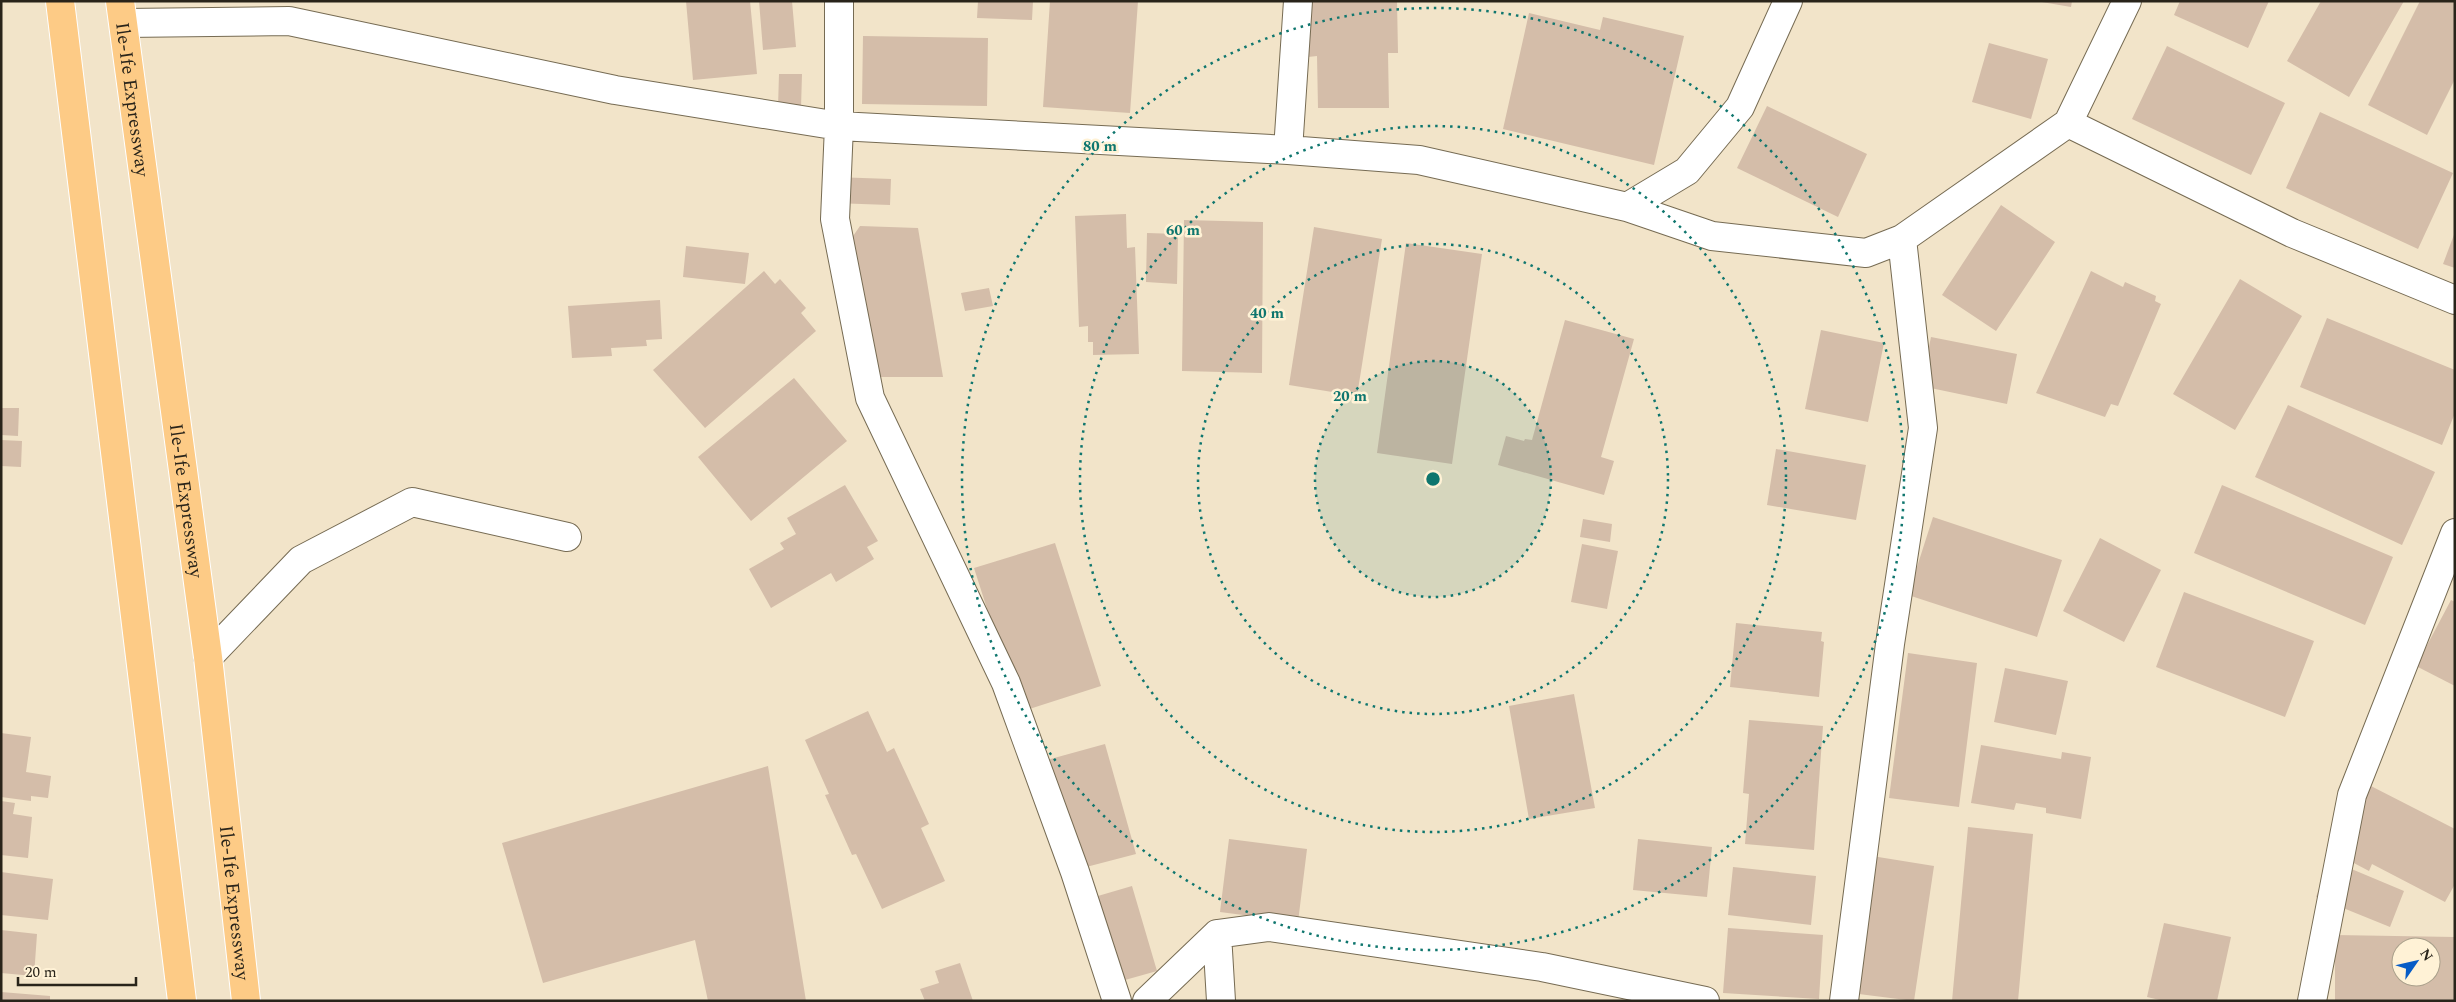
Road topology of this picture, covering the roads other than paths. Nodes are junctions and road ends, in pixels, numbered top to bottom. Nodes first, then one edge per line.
1 (60, 1) edge
2 (839, 1) edge
3 (1298, 1) edge
4 (1788, 1) edge
5 (2127, 1) edge
6 (291, 11) edge
7 (122, 12) edge
8 (2068, 123) junction
9 (839, 126) junction
10 (1288, 150) junction
11 (1628, 207) junction
12 (1902, 238) junction
13 (2455, 300) edge
14 (2455, 533) edge
15 (567, 537) dead end
16 (208, 657) junction
17 (1217, 934) junction
18 (182, 1001) edge
19 (246, 1001) edge
20 (1117, 1001) edge
21 (1147, 1001) edge
22 (1221, 1001) edge
23 (1705, 1001) edge
24 (1844, 1001) edge
25 (2312, 1001) edge

1 - 18 highway
2 - 9 street
3 - 10 street
4 - 11 street
5 - 8 street
6 - 7 street
6 - 9 street
7 - 16 highway, Ile-Ife Expressway
8 - 12 street
8 - 13 street
9 - 10 street
9 - 20 street
10 - 11 street
11 - 12 street
12 - 24 street
14 - 25 street
15 - 16 street
16 - 19 highway, Ile-Ife Expressway
17 - 21 street
17 - 22 street
17 - 23 street

